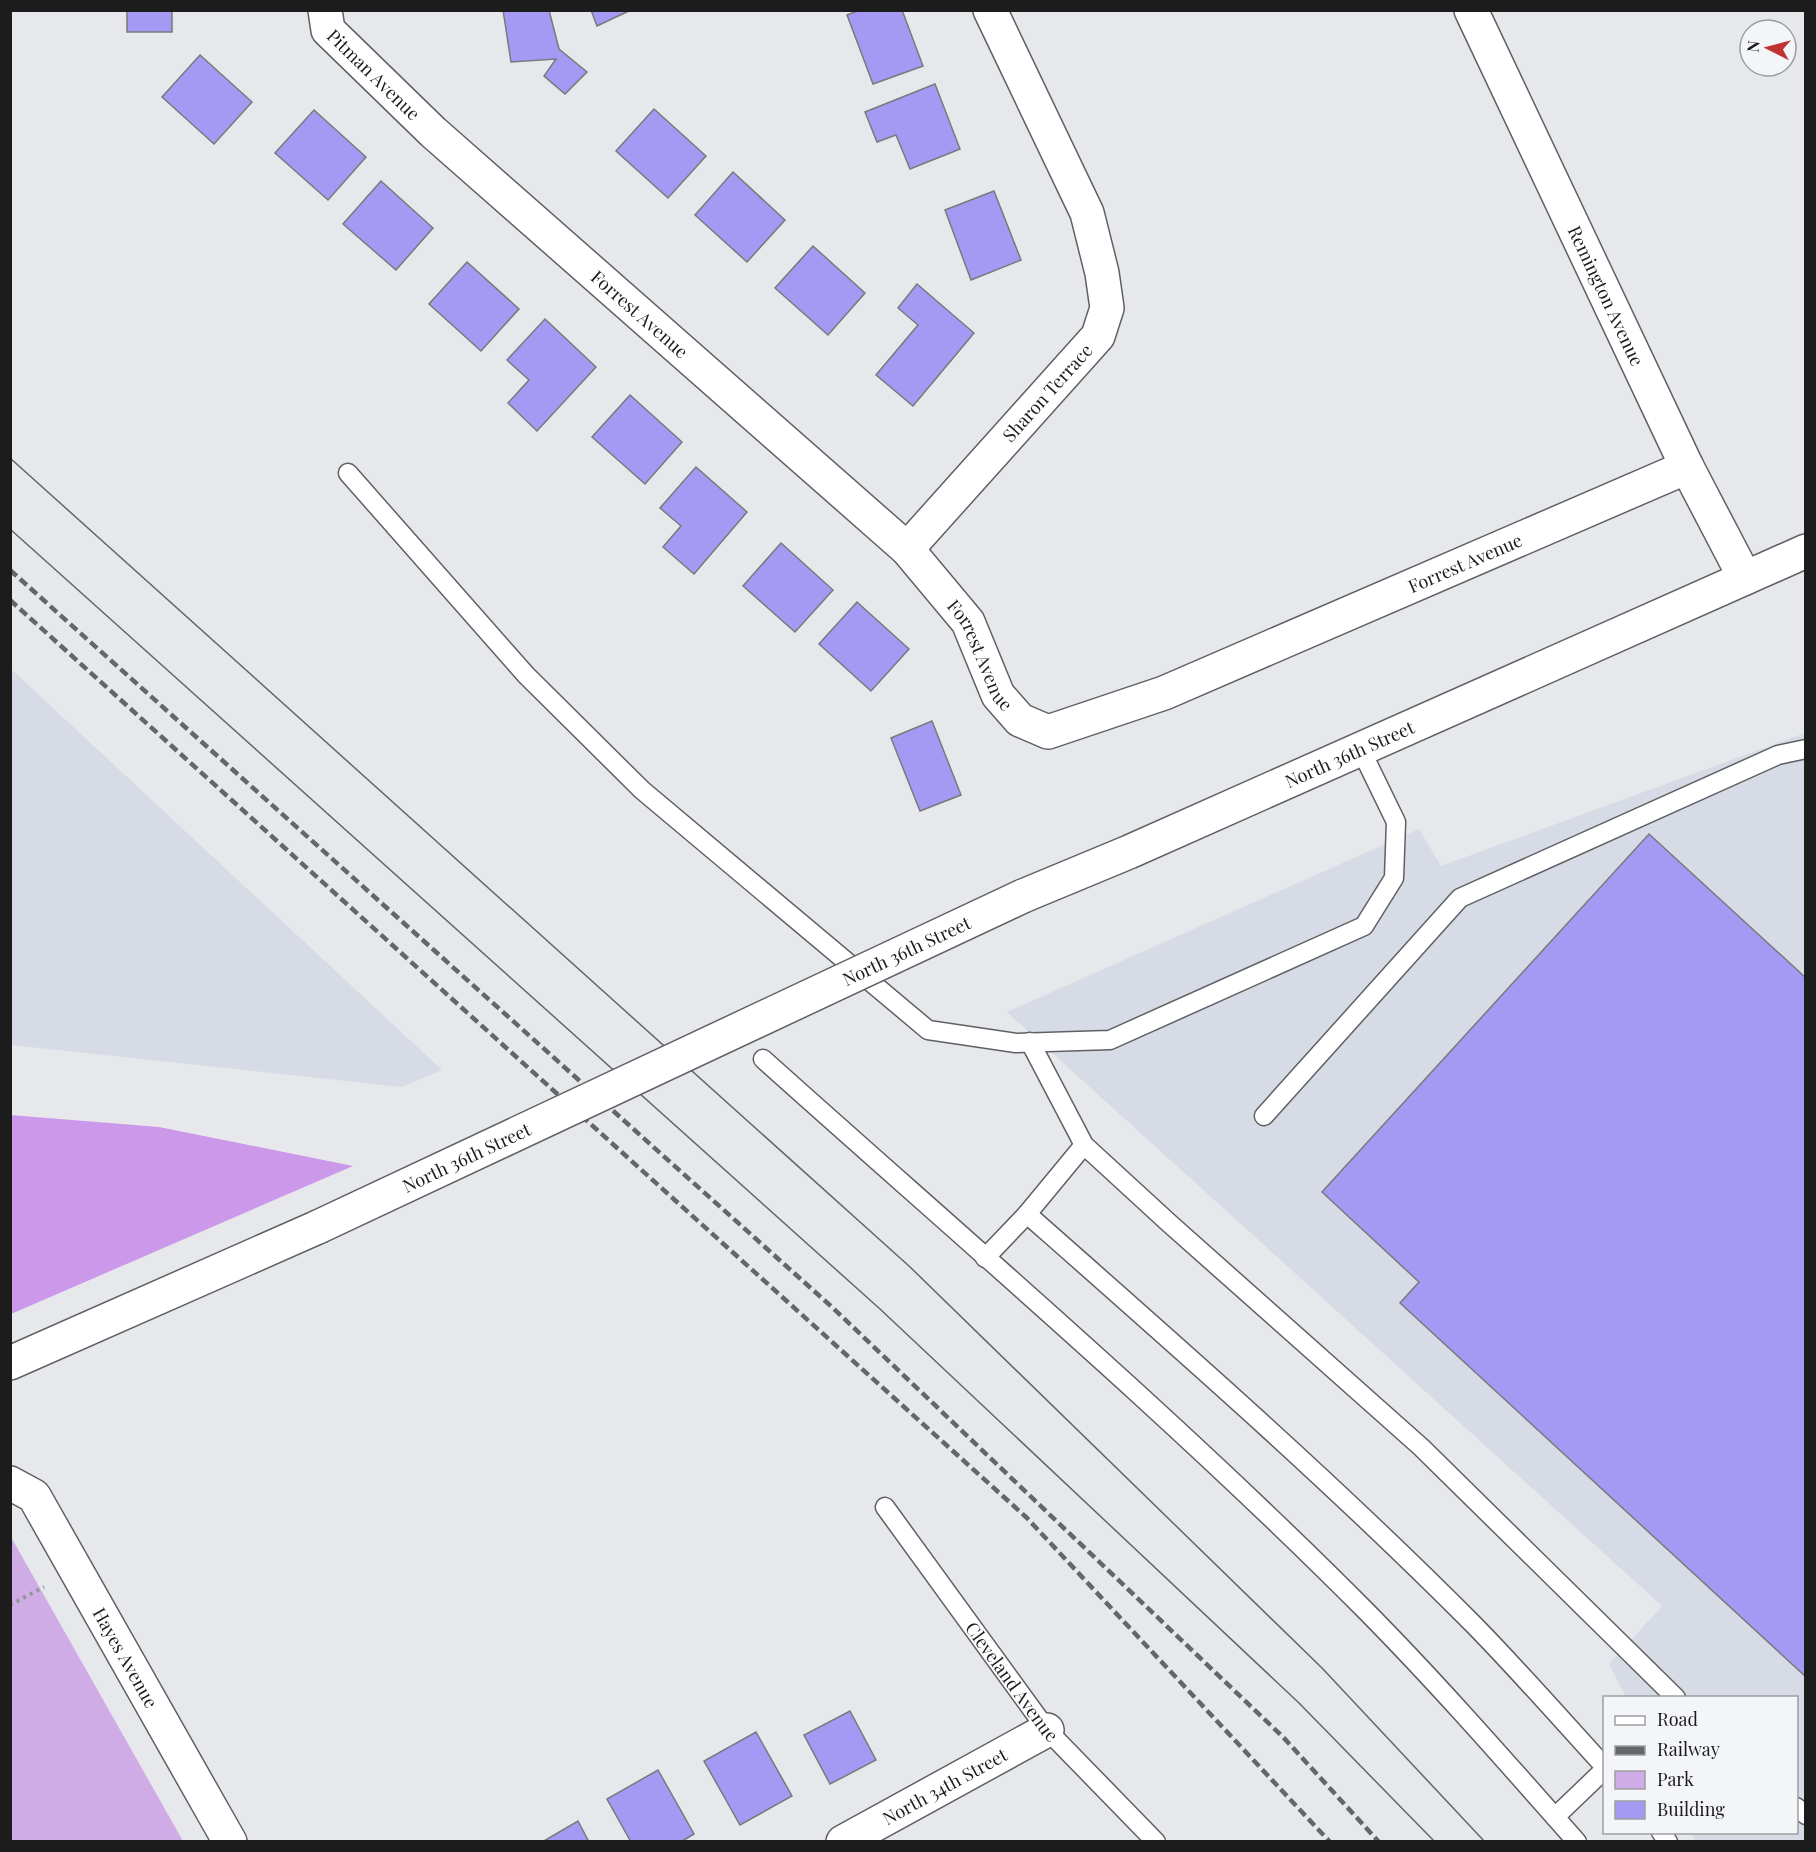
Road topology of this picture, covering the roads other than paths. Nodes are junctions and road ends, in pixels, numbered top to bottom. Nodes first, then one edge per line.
1 (325, 10) edge
2 (990, 10) edge
3 (1472, 10) edge
4 (433, 132) joint
5 (1687, 467) junction
6 (348, 473) dead end
7 (906, 549) junction
8 (1806, 551) edge
9 (1745, 578) junction
10 (1806, 749) edge
11 (1361, 750) junction
12 (1030, 1042) junction
13 (763, 1059) dead end
14 (1264, 1116) dead end
15 (1084, 1144) junction
16 (1027, 1214) junction
17 (985, 1258) junction
18 (10, 1363) edge
19 (10, 1483) edge
20 (885, 1507) dead end
21 (1674, 1696) edge
22 (1047, 1730) junction
23 (1603, 1764) edge
24 (1603, 1772) edge
25 (1555, 1817) junction
26 (230, 1842) edge
27 (843, 1842) edge
28 (1156, 1842) edge
29 (1577, 1842) edge

1 - 4 street, Pitman Avenue
2 - 7 street, Sharon Terrace
3 - 5 street, Remington Avenue
4 - 7 street, Forrest Avenue
5 - 7 street, Forrest Avenue
5 - 9 street, Remington Avenue
6 - 12 lane
8 - 9 street, North 36th Street
9 - 11 street, North 36th Street
10 - 14 lane
11 - 12 lane
11 - 18 street, North 36th Street, bridge
12 - 15 lane
13 - 17 lane
15 - 16 lane
15 - 21 lane
16 - 17 lane
16 - 23 lane
17 - 25 lane
19 - 26 street, Hayes Avenue
20 - 22 lane, Cleveland Avenue
22 - 27 street, North 34th Street
22 - 28 lane, Cleveland Avenue
24 - 25 lane
25 - 29 lane

